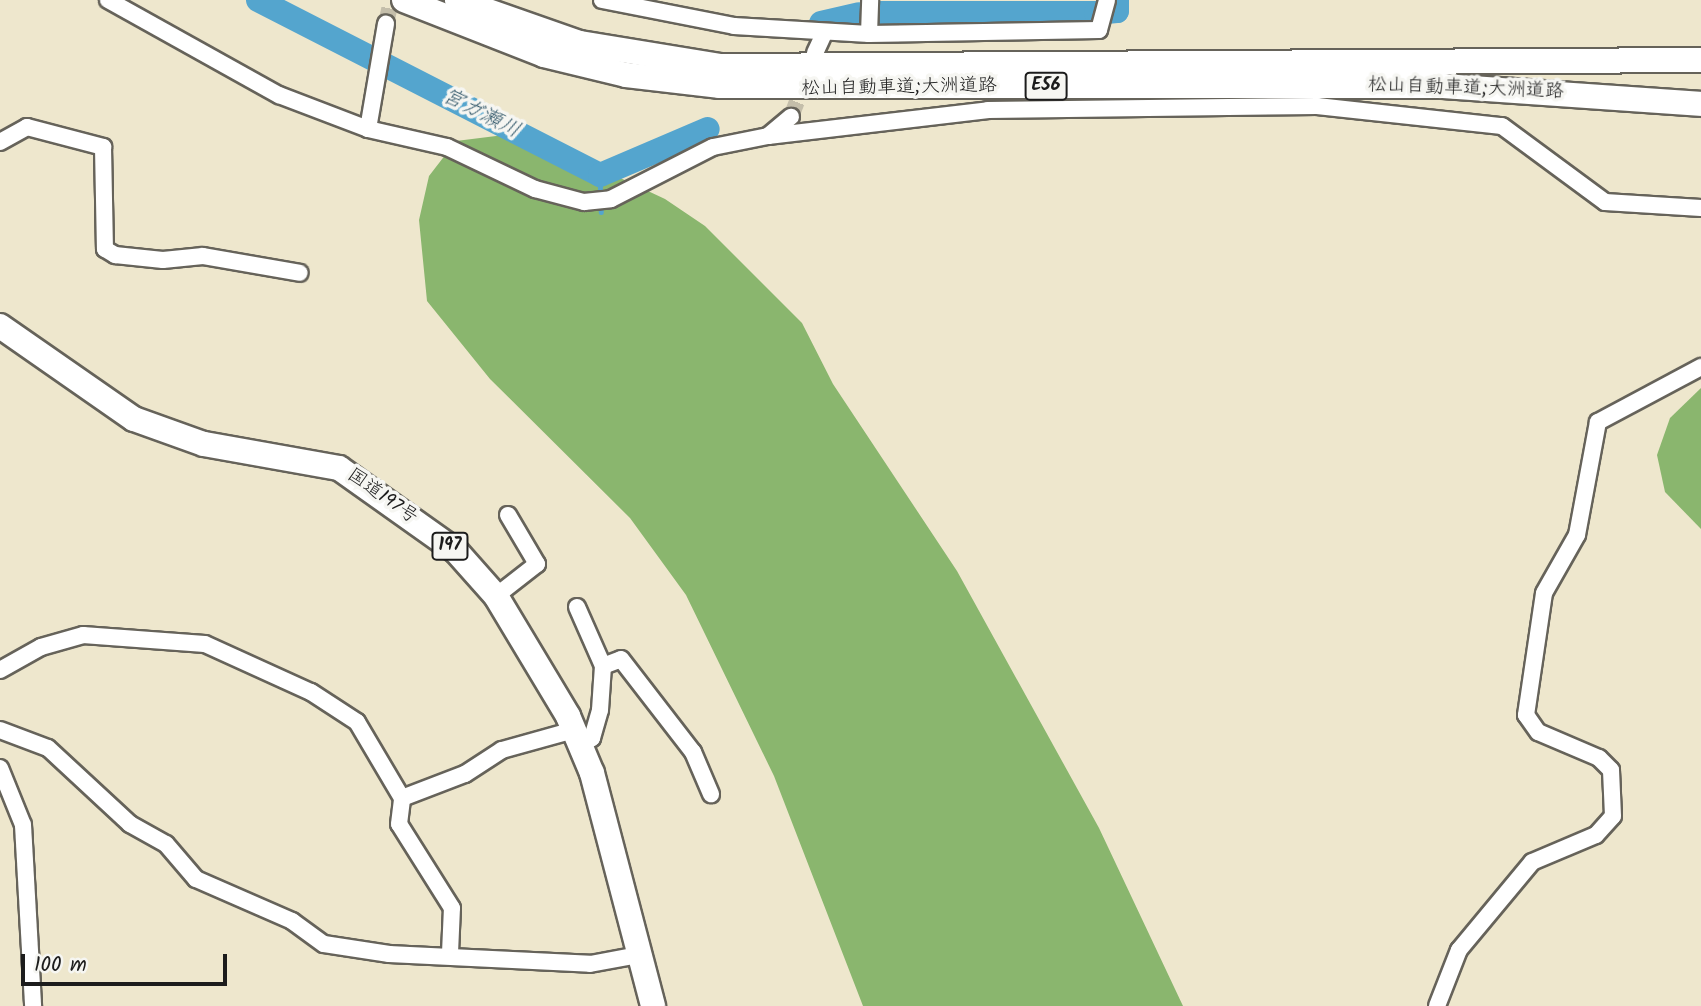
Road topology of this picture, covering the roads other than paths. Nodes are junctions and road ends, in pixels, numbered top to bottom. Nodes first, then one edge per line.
1 (108, 0) edge
2 (404, 0) edge
3 (457, 0) edge
4 (482, 0) edge
5 (602, 0) edge
6 (870, 0) edge
7 (1107, 0) edge
8 (388, 12) edge
9 (478, 33) junction
10 (549, 34) junction
11 (824, 34) junction
12 (869, 34) junction
13 (815, 53) dead end
14 (1701, 60) edge
15 (1701, 104) edge
16 (791, 117) tunnel mouth
17 (368, 129) junction
18 (768, 136) junction
19 (0, 142) edge
20 (1701, 208) edge
21 (300, 273) dead end
22 (0, 326) edge
23 (1701, 367) edge
24 (508, 515) dead end
25 (495, 596) junction
26 (577, 607) dead end
27 (603, 666) junction
28 (0, 670) edge
29 (0, 730) edge
30 (577, 737) junction
31 (0, 768) edge
32 (711, 794) dead end
33 (402, 798) junction
34 (450, 953) junction
35 (639, 955) junction
36 (33, 1006) edge
37 (653, 1006) edge
38 (1437, 1006) edge

1 - 17 street
2 - 9 highway, 松山自動車道;大洲道路 / E56
3 - 10 highway, 松山自動車道;大洲道路 / E56
4 - 10 highway
5 - 11 street
6 - 12 street
7 - 12 street
8 - 9 highway
8 - 17 street
9 - 15 highway, 松山自動車道;大洲道路 / E56
10 - 14 highway, 松山自動車道;大洲道路 / E56
11 - 12 street
11 - 13 street
16 - 18 street
17 - 18 street
18 - 20 street
19 - 21 street
22 - 25 highway, 国道197号 / 197
23 - 38 street
24 - 25 street
25 - 30 highway, 国道197号 / 197
26 - 27 street
27 - 30 street
27 - 32 street
28 - 33 street
29 - 34 street
30 - 33 street
30 - 35 highway, 国道197号 / 197
31 - 36 street
33 - 34 street
34 - 35 street
35 - 37 highway, 国道197号 / 197

